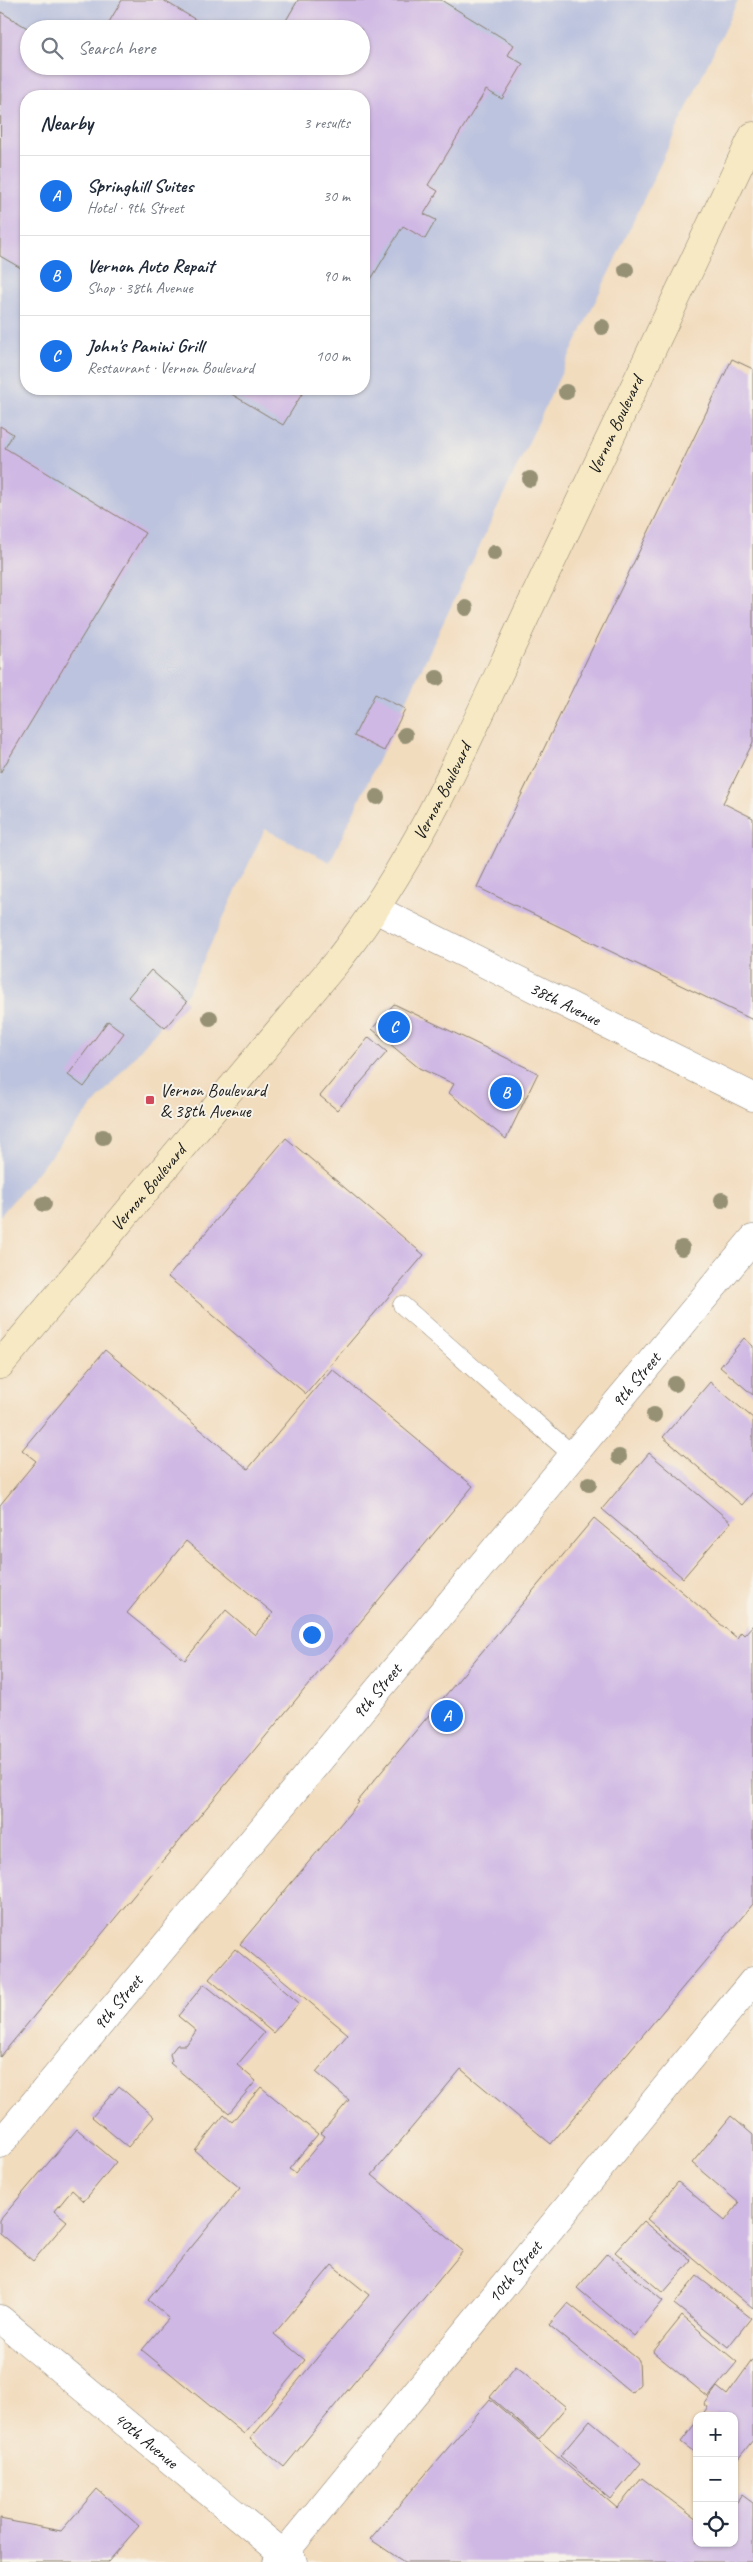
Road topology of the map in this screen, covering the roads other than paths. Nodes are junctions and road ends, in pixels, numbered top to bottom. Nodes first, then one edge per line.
1 (753, 136) edge
2 (377, 910) junction
3 (753, 1096) edge
4 (753, 1239) edge
5 (402, 1305) dead end
6 (0, 1365) edge
7 (574, 1456) junction
8 (753, 1981) edge
9 (0, 2144) edge
10 (0, 2319) edge
11 (284, 2560) edge

1 - 2 main road, Vernon Boulevard
2 - 3 street, 38th Avenue
2 - 6 main road, Vernon Boulevard
4 - 7 street, 9th Street
5 - 7 lane
7 - 9 street, 9th Street
8 - 11 street, 10th Street
10 - 11 street, 40th Avenue

